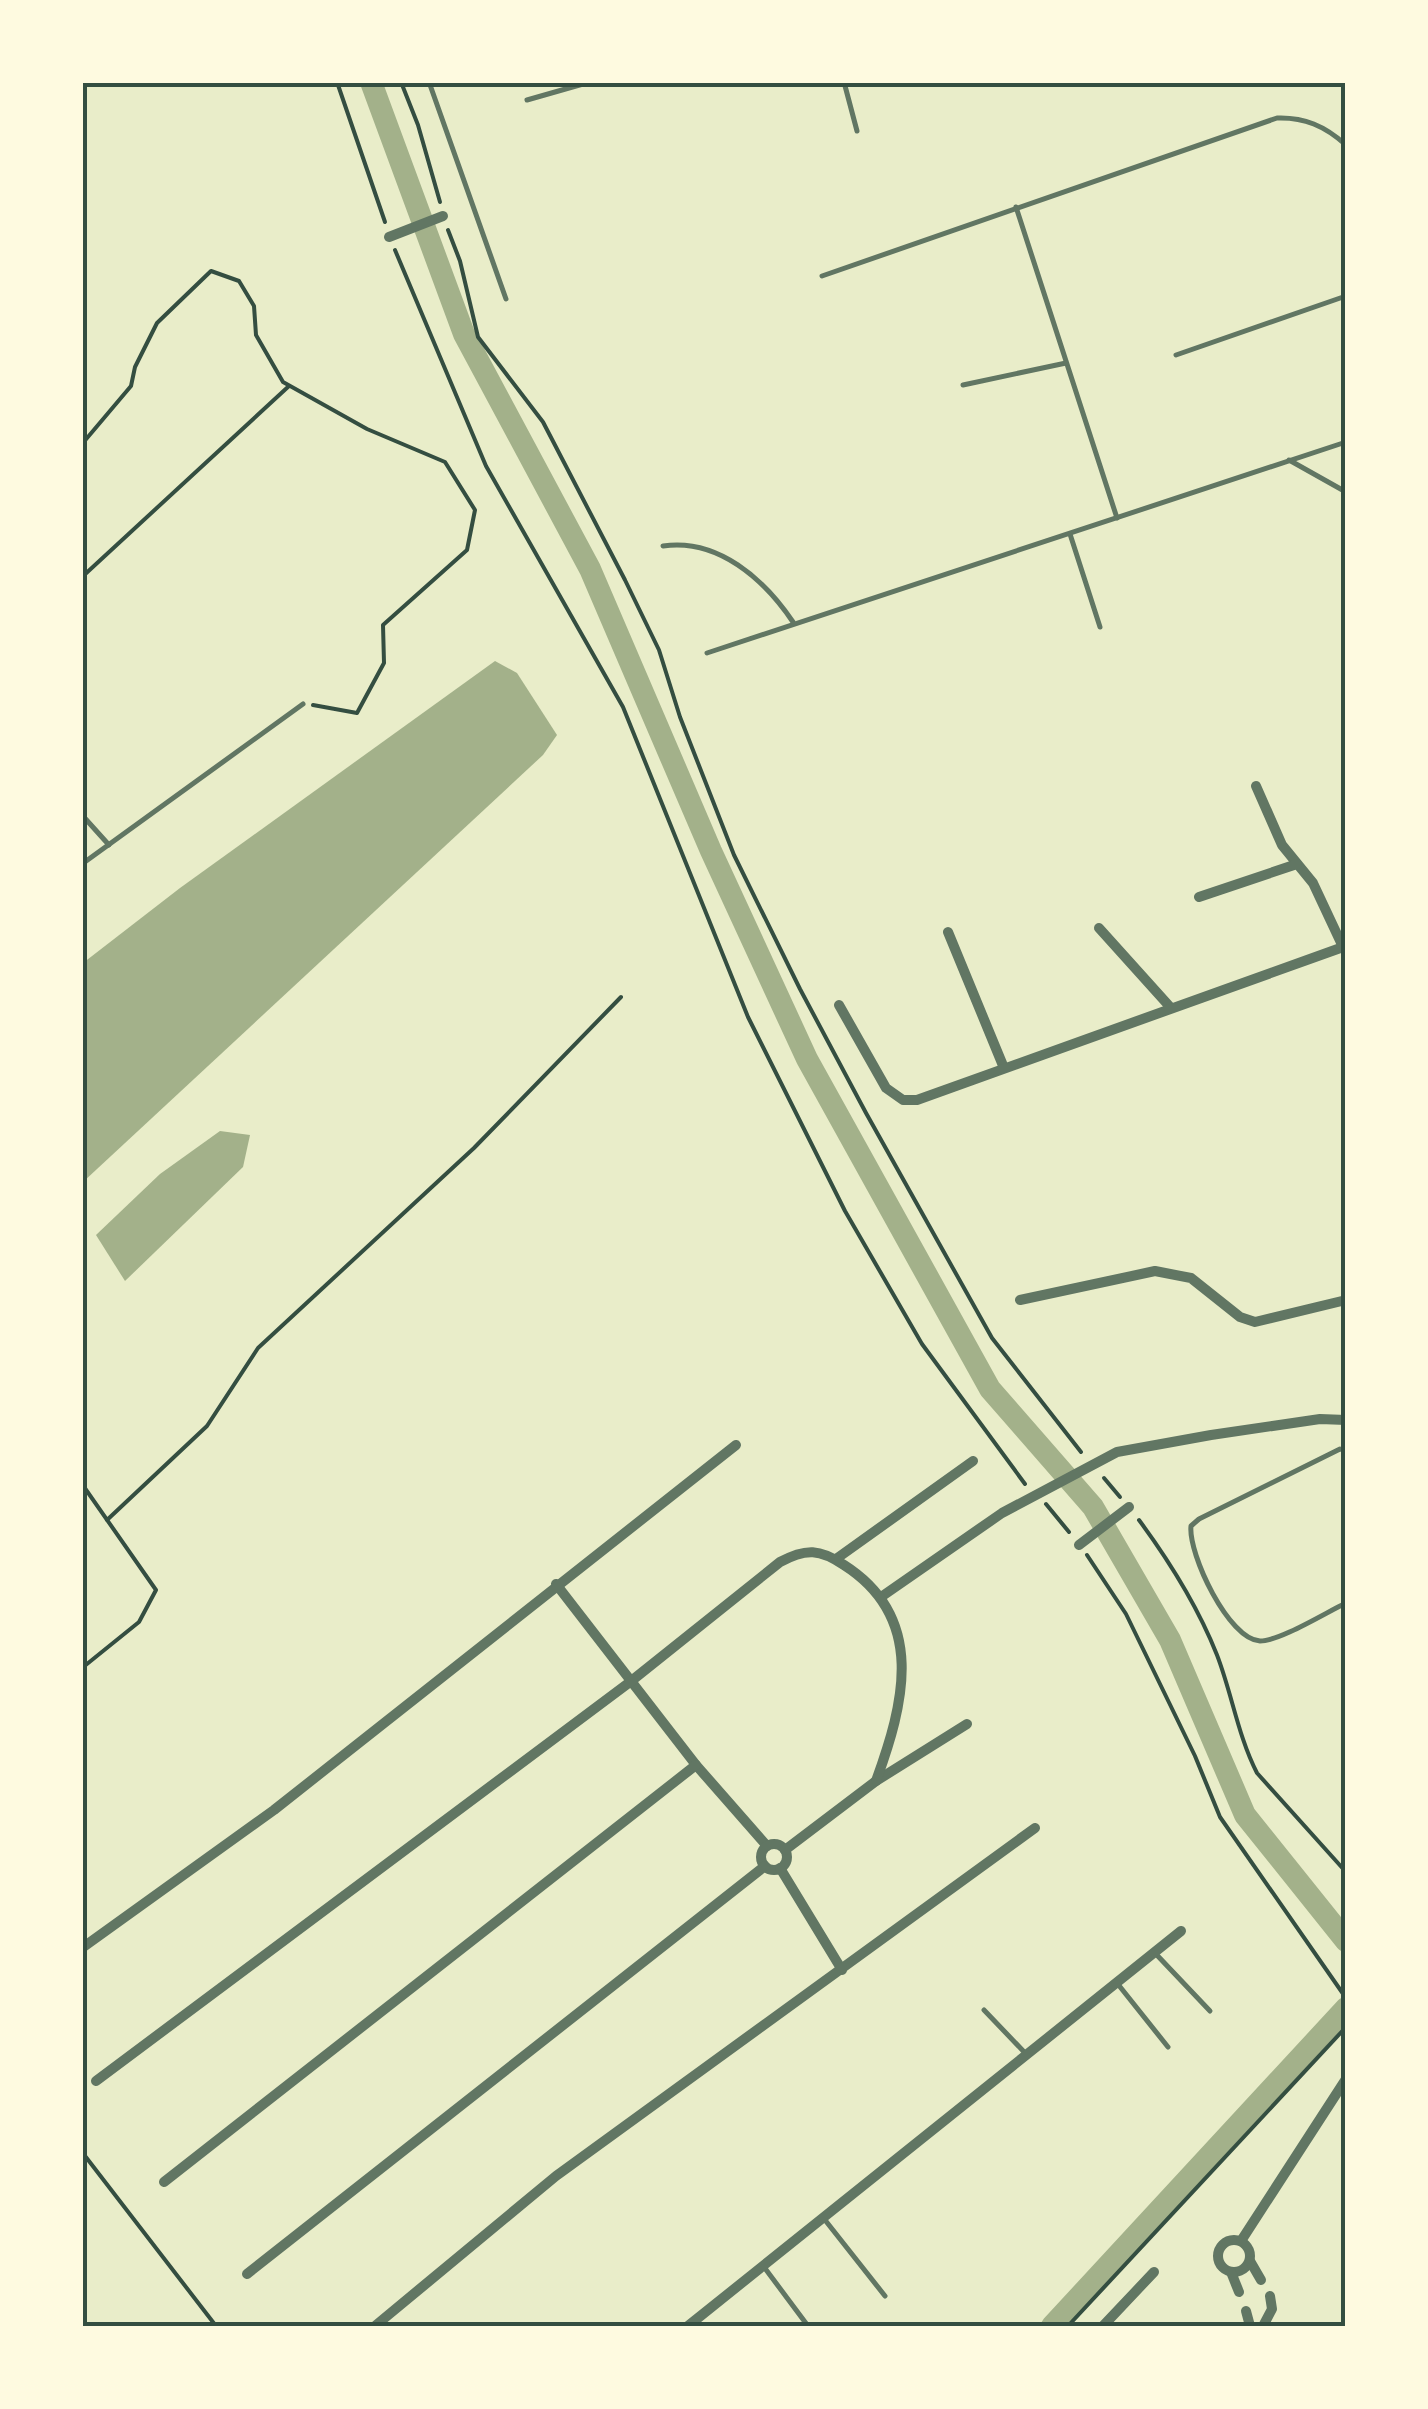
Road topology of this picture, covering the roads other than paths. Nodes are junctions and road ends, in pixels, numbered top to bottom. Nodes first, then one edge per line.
1 (430, 82) edge
2 (590, 82) edge
3 (844, 82) edge
4 (527, 100) dead end
5 (857, 131) dead end
6 (1346, 145) edge
7 (1016, 207) junction
8 (443, 216) dead end
9 (390, 237) road end
10 (822, 276) dead end
11 (1346, 296) edge
12 (506, 300) dead end
13 (1176, 355) dead end
14 (1066, 363) junction
15 (962, 385) dead end
16 (1346, 442) edge
17 (1289, 460) junction
18 (1346, 492) edge
19 (1117, 518) junction
20 (1070, 534) junction
21 (663, 546) dead end
22 (793, 622) junction
23 (1100, 628) dead end
24 (707, 653) dead end
25 (303, 704) road end
26 (1256, 786) dead end
27 (82, 814) edge
28 (108, 845) junction
29 (82, 864) edge
30 (1296, 864) junction
31 (1199, 897) dead end
32 (1098, 928) dead end
33 (948, 932) dead end
34 (1344, 946) edge
35 (839, 1005) dead end
36 (1171, 1008) junction
37 (1004, 1068) junction
38 (1020, 1300) dead end
39 (1346, 1300) edge
40 (1346, 1420) edge
41 (736, 1445) dead end
42 (1346, 1452) edge
43 (973, 1461) dead end
44 (1126, 1509) dead end
45 (1082, 1543) road end
46 (836, 1559) junction
47 (556, 1584) junction
48 (881, 1597) junction
49 (1346, 1604) edge
50 (630, 1682) junction
51 (967, 1724) dead end
52 (696, 1765) junction
53 (876, 1782) junction
54 (1035, 1828) dead end
55 (767, 1846) junction
56 (784, 1850) junction
57 (766, 1866) junction
58 (780, 1868) junction
59 (1180, 1930) dead end
60 (82, 1948) edge
61 (1154, 1952) junction
62 (842, 1970) junction
63 (1117, 1982) junction
64 (984, 2010) dead end
65 (1210, 2011) dead end
66 (1168, 2046) dead end
67 (1027, 2055) junction
68 (1346, 2079) edge
69 (96, 2081) dead end
70 (164, 2182) dead end
71 (825, 2220) junction
72 (1242, 2241) junction
73 (1250, 2261) junction
74 (764, 2267) junction
75 (1154, 2272) dead end
76 (1231, 2272) junction
77 (247, 2274) dead end
78 (1261, 2280) dead end
79 (1239, 2292) dead end
80 (884, 2296) dead end
81 (1270, 2296) dead end
82 (1248, 2319) edge
83 (376, 2326) edge
84 (688, 2326) edge
85 (808, 2326) edge
86 (1103, 2326) edge
87 (1262, 2326) edge

1 - 12 lane
2 - 4 lane
3 - 5 lane
6 - 7 lane
7 - 10 lane
7 - 14 lane
8 - 9 street
11 - 13 lane
14 - 15 lane
14 - 19 lane
16 - 17 lane
17 - 18 lane
17 - 19 lane
19 - 20 lane
20 - 22 lane
20 - 23 lane
21 - 22 lane
22 - 24 lane
25 - 28 lane
26 - 30 street
27 - 28 lane
28 - 29 lane
30 - 31 street
30 - 34 street
32 - 36 street
33 - 37 street
34 - 36 street
35 - 37 street
36 - 37 street
38 - 39 street
40 - 48 street
41 - 47 street
42 - 49 lane
43 - 46 street
44 - 45 street
46 - 48 street
46 - 50 street
47 - 50 street
47 - 60 street
48 - 53 street
50 - 52 street
50 - 69 street
51 - 53 street
52 - 55 street
52 - 70 street
53 - 56 street
54 - 62 street
55 - 56 street
55 - 57 street
56 - 58 street
57 - 58 street
57 - 77 street
58 - 62 street
59 - 61 street
61 - 63 street
61 - 65 lane
62 - 83 street
63 - 66 lane
63 - 67 street
64 - 67 lane
67 - 71 street
68 - 72 street
71 - 74 street
71 - 80 lane
72 - 73 street
72 - 76 street
73 - 76 street
73 - 78 street
74 - 84 street
74 - 85 lane
75 - 86 street
76 - 79 street
81 - 87 street
82 - 87 street

